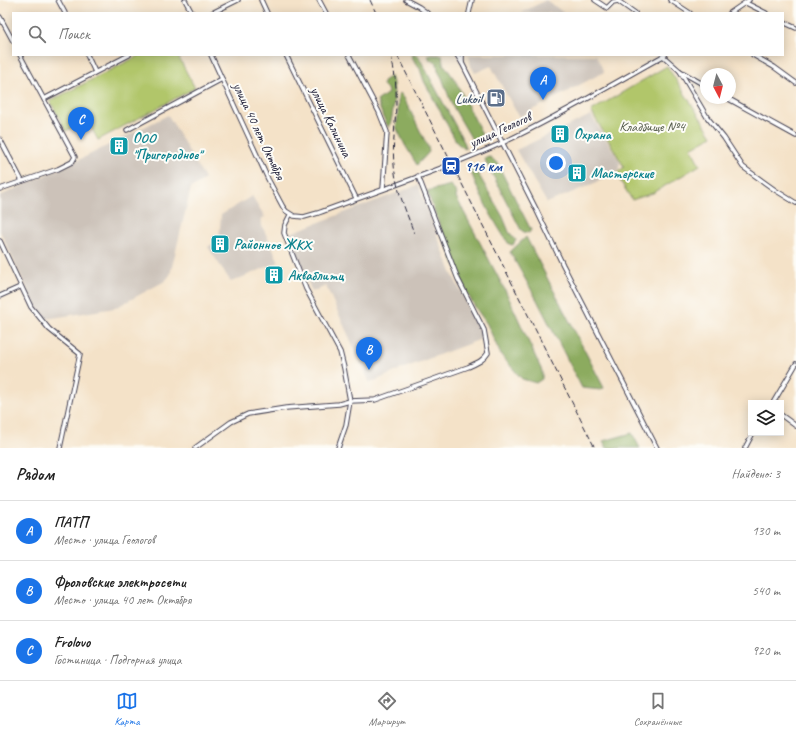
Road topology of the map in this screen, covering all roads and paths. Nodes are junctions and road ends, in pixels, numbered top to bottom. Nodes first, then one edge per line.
1 (58, 0) edge
2 (185, 0) edge
3 (238, 0) edge
4 (262, 0) edge
5 (319, 0) edge
6 (406, 0) edge
7 (472, 0) edge
8 (595, 0) edge
9 (670, 0) edge
10 (748, 1) edge
11 (64, 12) edge
12 (191, 12) edge
13 (214, 12) edge
14 (267, 12) edge
15 (325, 12) edge
16 (426, 12) edge
17 (469, 12) edge
18 (634, 12) edge
19 (688, 12) edge
20 (732, 12) edge
21 (764, 12) edge
22 (0, 17) edge
23 (784, 22) edge
24 (796, 28) edge
25 (12, 39) edge
26 (21, 56) edge
27 (88, 56) edge
28 (127, 56) edge
29 (211, 56) edge
30 (286, 56) edge
31 (350, 56) edge
32 (458, 56) edge
33 (462, 56) edge
34 (662, 56) edge
35 (665, 56) edge
36 (755, 56) edge
37 (462, 64) junction
38 (680, 71) junction
39 (96, 72) junction
40 (222, 79) junction
41 (700, 83) edge
42 (796, 83) edge
43 (44, 99) junction
44 (736, 103) edge
45 (127, 130) dead end
46 (796, 136) edge
47 (0, 139) edge
48 (502, 143) junction
49 (418, 176) junction
50 (22, 181) junction
51 (0, 189) edge
52 (383, 189) junction
53 (356, 198) junction
54 (796, 203) edge
55 (290, 215) junction
56 (0, 241) edge
57 (20, 287) junction
58 (0, 296) edge
59 (796, 364) edge
60 (794, 369) edge
61 (775, 400) edge
62 (350, 401) junction
63 (784, 417) edge
64 (796, 426) edge
65 (751, 436) edge
66 (60, 448) edge
67 (195, 448) edge
68 (338, 448) edge
69 (657, 448) edge
70 (745, 448) edge

1 - 11 street
2 - 12 street
3 - 13 street
4 - 14 street
5 - 15 street
6 - 16 street
7 - 17 street
8 - 18 street
9 - 19 street
10 - 20 street
10 - 21 street
22 - 25 street
23 - 24 street
26 - 43 street
27 - 39 street
28 - 39 street
29 - 40 street, улица 40 лет Октября
30 - 53 street, улица Калинина
31 - 52 street
32 - 37 street
33 - 37 street
34 - 48 street, улица Геологов
35 - 38 street, улица Геологов
36 - 42 street
37 - 48 street
38 - 41 street, улица Геологов
38 - 54 street
39 - 43 street
40 - 45 street
40 - 55 street, улица 40 лет Октября
43 - 50 street
44 - 46 street
47 - 50 street
48 - 49 street, улица Геологов
48 - 69 street
49 - 52 street
49 - 62 street
50 - 51 street
52 - 53 street
53 - 55 street
55 - 62 street
56 - 57 street
57 - 58 street
57 - 66 street
59 - 60 street
60 - 61 street
62 - 67 street
62 - 68 street
63 - 64 street
65 - 70 street

